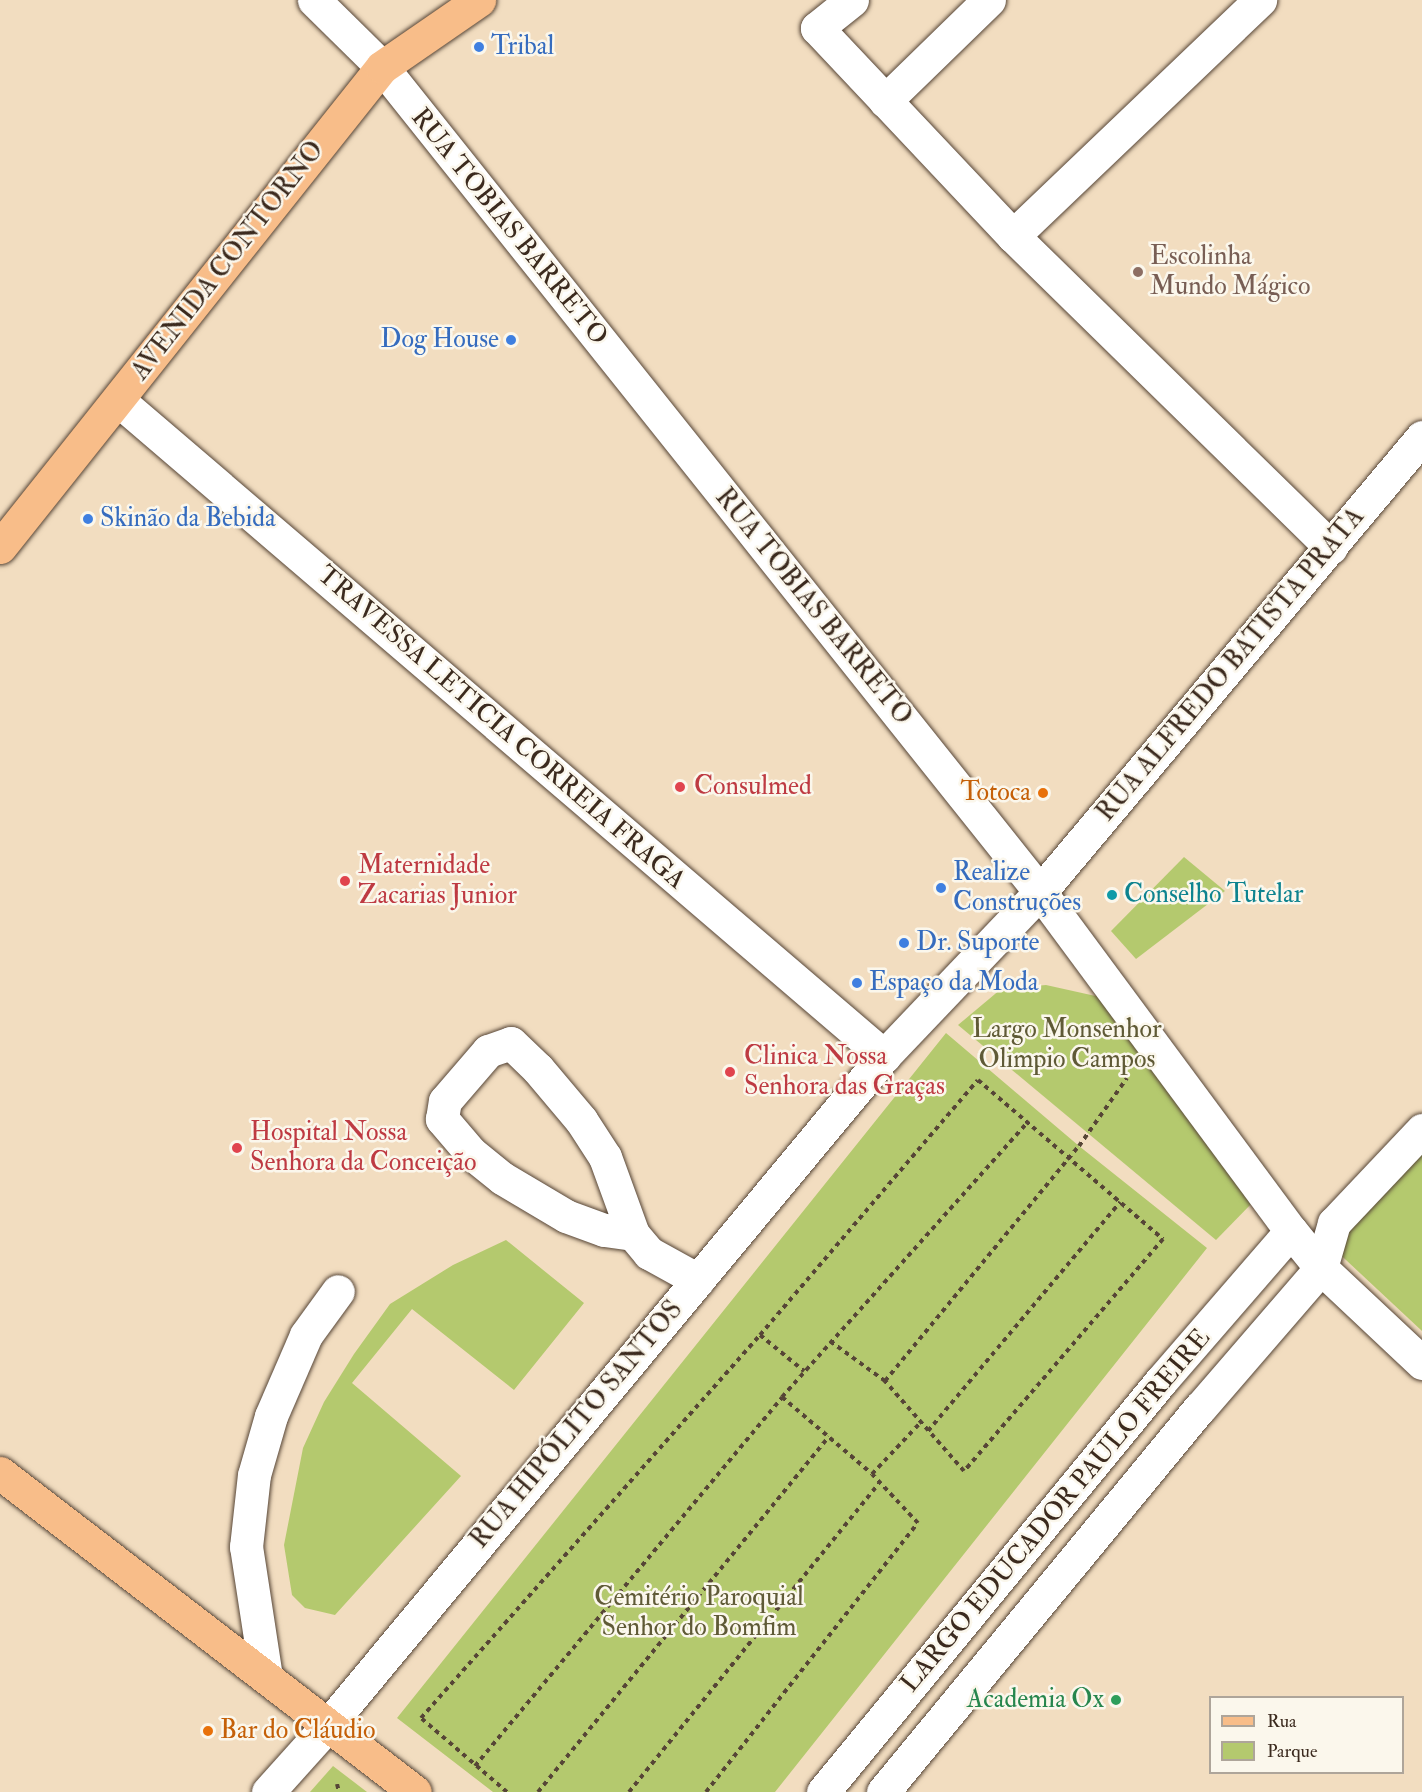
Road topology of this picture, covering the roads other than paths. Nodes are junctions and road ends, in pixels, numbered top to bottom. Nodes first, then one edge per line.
1 (314, 0) edge
2 (479, 0) edge
3 (852, 0) edge
4 (989, 0) edge
5 (1260, 0) edge
6 (382, 67) junction
7 (885, 101) junction
8 (1012, 236) junction
9 (118, 400) junction
10 (1422, 437) edge
11 (0, 547) edge
12 (1331, 547) junction
13 (1040, 892) junction
14 (884, 1056) junction
15 (1422, 1130) edge
16 (1334, 1223) junction
17 (1291, 1231) junction
18 (633, 1234) junction
19 (1321, 1268) junction
20 (698, 1280) junction
21 (338, 1291) dead end
22 (1422, 1364) edge
23 (0, 1473) edge
24 (266, 1677) junction
25 (329, 1724) junction
26 (268, 1792) edge
27 (415, 1792) edge
28 (823, 1792) edge
29 (883, 1792) edge

1 - 6 street, RUA TOBIAS BARRETO
2 - 6 main road, AVENIDA CONTORNO
3 - 7 street
4 - 7 street
5 - 8 street
6 - 9 main road, AVENIDA CONTORNO
6 - 13 street, RUA TOBIAS BARRETO
7 - 8 street
8 - 12 street
9 - 11 main road, AVENIDA CONTORNO
9 - 14 street, TRAVESSA LETICIA CORREIA FRAGA
10 - 12 street, RUA ALFREDO BATISTA PRATA
12 - 13 street, RUA ALFREDO BATISTA PRATA
13 - 14 street, RUA ALFREDO BATISTA PRATA
13 - 17 street, RUA TOBIAS BARRETO
14 - 20 street, RUA HIPÓLITO SANTOS
15 - 16 street
16 - 17 street
16 - 19 street
17 - 19 street, RUA TOBIAS BARRETO
17 - 28 street, LARGO EDUCADOR PAULO FREIRE
18 - 18 street
18 - 20 street
19 - 22 street, RUA TOBIAS BARRETO
19 - 29 street, LARGO EDUCADOR PAULO FREIRE
20 - 25 street, RUA HIPÓLITO SANTOS
21 - 24 street
23 - 24 main road
24 - 25 main road
25 - 26 street, RUA HIPÓLITO SANTOS
25 - 27 main road

